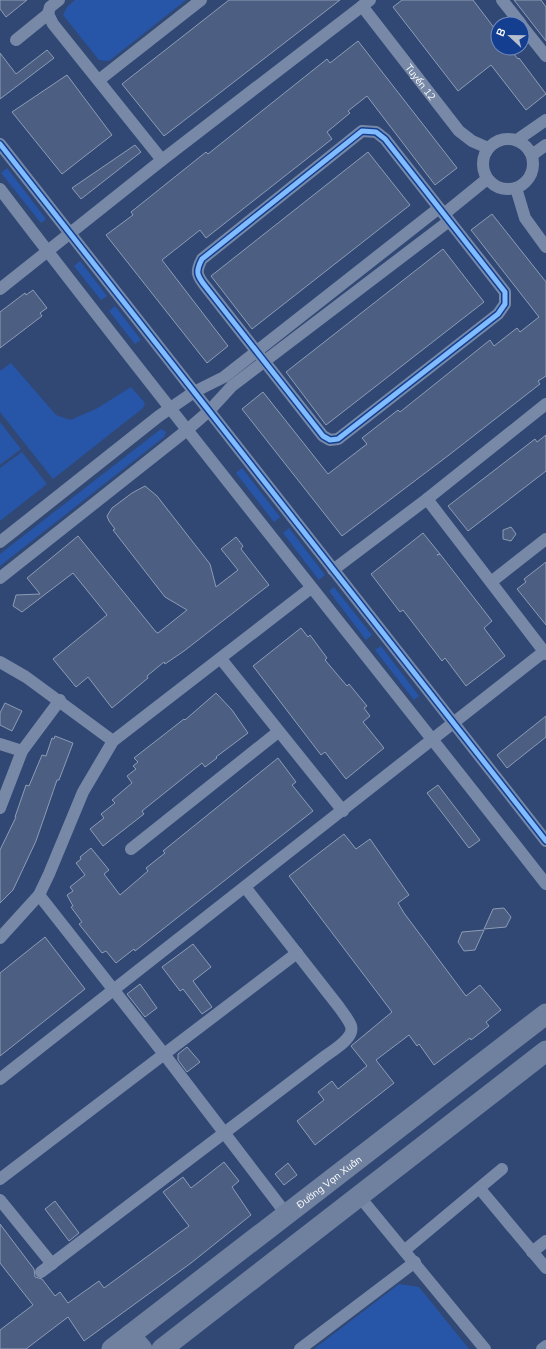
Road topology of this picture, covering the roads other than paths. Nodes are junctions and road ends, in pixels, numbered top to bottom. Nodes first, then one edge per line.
1 (59, 0) edge
2 (201, 0) edge
3 (502, 0) edge
4 (366, 3) edge
5 (48, 14) junction
6 (514, 16) edge
7 (530, 36) edge
8 (16, 40) dead end
9 (546, 56) edge
10 (99, 80) junction
11 (546, 120) edge
12 (517, 140) junction
13 (0, 144) edge
14 (546, 145) edge
15 (488, 148) junction
16 (532, 155) junction
17 (162, 160) junction
18 (487, 179) junction
19 (516, 188) junction
20 (0, 189) edge
21 (444, 214) junction
22 (71, 232) junction
23 (546, 247) edge
24 (48, 252) junction
25 (0, 289) edge
26 (256, 351) junction
27 (264, 362) junction
28 (194, 392) junction
29 (546, 404) edge
30 (170, 408) junction
31 (209, 411) junction
32 (187, 430) junction
33 (427, 499) junction
34 (546, 539) edge
35 (0, 542) edge
36 (333, 570) junction
37 (0, 578) edge
38 (491, 582) junction
39 (311, 588) junction
40 (545, 652) edge
41 (220, 659) junction
42 (2, 664) edge
43 (60, 700) junction
44 (454, 724) junction
45 (278, 732) junction
46 (434, 740) junction
47 (113, 741) junction
48 (0, 744) edge
49 (22, 751) junction
50 (0, 808) edge
51 (343, 811) junction
52 (546, 841) edge
53 (131, 849) dead end
54 (546, 884) edge
55 (245, 887) junction
56 (38, 895) junction
57 (0, 938) edge
58 (297, 953) junction
59 (114, 990) junction
60 (546, 1014) edge
61 (546, 1051) edge
62 (164, 1054) junction
63 (0, 1079) edge
64 (224, 1133) junction
65 (502, 1169) dead end
66 (0, 1179) edge
67 (480, 1189) junction
68 (359, 1196) junction
69 (0, 1200) edge
70 (286, 1215) junction
71 (546, 1241) edge
72 (405, 1250) junction
73 (532, 1252) junction
74 (415, 1262) junction
75 (52, 1264) junction
76 (546, 1268) edge
77 (41, 1272) dead end
78 (136, 1342) edge
79 (546, 1346) edge
80 (112, 1349) edge
81 (162, 1349) edge
82 (300, 1349) edge
83 (485, 1349) edge
84 (542, 1349) edge

1 - 5 street
2 - 10 street
3 - 6 street
4 - 15 street, Tuyến 12
4 - 17 street
5 - 8 street
5 - 10 street
7 - 9 street
10 - 17 street
11 - 12 street
12 - 15 street
12 - 16 street
13 - 22 street
14 - 16 street
15 - 18 street
16 - 19 street
17 - 22 street
18 - 19 street
18 - 21 street
19 - 23 street
20 - 24 street
21 - 26 street
21 - 26 street
21 - 27 street
21 - 27 street
22 - 24 street
22 - 28 street
24 - 25 street
24 - 30 street
26 - 27 street
26 - 28 street
27 - 31 street
28 - 30 street
28 - 31 street
29 - 33 street
30 - 32 street
30 - 35 street
31 - 32 street
31 - 36 street
32 - 37 street
32 - 39 street
33 - 36 street
33 - 38 street
34 - 38 street
36 - 44 street
38 - 40 street
39 - 41 street
39 - 46 street
40 - 44 street
41 - 45 street
41 - 47 street
42 - 43 street
43 - 47 street
43 - 49 street
44 - 46 street
44 - 52 street
45 - 51 street
45 - 53 street
46 - 51 street
46 - 54 street
47 - 56 street
48 - 49 street
49 - 50 street
51 - 55 street
55 - 58 street
55 - 59 street
56 - 57 street
56 - 59 street
58 - 62 street
58 - 64 street
59 - 62 street
59 - 63 street
60 - 70 highway, Đường Vạn Xuân
61 - 68 highway
62 - 64 street
62 - 66 street
64 - 70 street
64 - 75 street
65 - 67 street
67 - 72 street
67 - 73 street
68 - 72 street
68 - 81 highway
69 - 75 street
70 - 78 highway, Đường Vạn Xuân
71 - 73 street
72 - 74 street
73 - 76 street
74 - 82 street
74 - 83 street
75 - 77 street
78 - 80 highway, Đường Vạn Xuân
79 - 84 street

